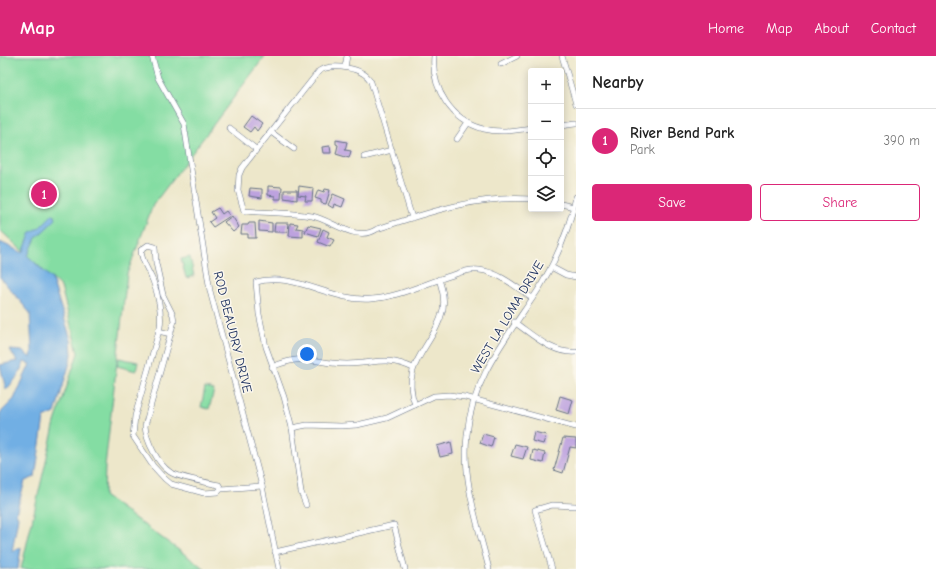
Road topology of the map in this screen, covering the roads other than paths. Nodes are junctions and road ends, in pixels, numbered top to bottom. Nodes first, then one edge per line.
1 (152, 56) edge
2 (347, 56) edge
3 (434, 56) edge
4 (517, 56) edge
5 (562, 56) edge
6 (501, 64) dead end
7 (345, 67) junction
8 (576, 104) edge
9 (468, 123) junction
10 (576, 123) edge
11 (564, 125) edge
12 (229, 128) dead end
13 (528, 128) edge
14 (271, 132) junction
15 (458, 139) dead end
16 (256, 149) junction
17 (294, 149) dead end
18 (392, 150) junction
19 (364, 157) dead end
20 (576, 197) edge
21 (528, 199) edge
22 (564, 205) edge
23 (574, 207) junction
24 (412, 218) junction
25 (551, 268) junction
26 (576, 277) edge
27 (439, 279) junction
28 (532, 298) junction
29 (514, 322) junction
30 (158, 331) junction
31 (170, 334) junction
32 (576, 352) edge
33 (272, 367) junction
34 (413, 368) junction
35 (475, 400) junction
36 (415, 405) junction
37 (292, 428) junction
38 (576, 428) edge
39 (262, 486) junction
40 (221, 489) junction
41 (306, 505) dead end
42 (576, 506) edge
43 (275, 552) junction
44 (279, 569) edge
45 (405, 569) edge
46 (489, 569) edge
47 (552, 569) edge

1 - 39 street, ROD BEAUDRY DRIVE
2 - 7 street
3 - 9 street
4 - 6 street
5 - 8 street
7 - 14 street
7 - 18 street
9 - 13 street
9 - 15 street
10 - 11 street
12 - 16 street
14 - 16 street
14 - 17 street
16 - 24 street
18 - 19 street
18 - 24 street
20 - 23 street, WEST LA LOMA DRIVE
21 - 24 street
22 - 23 street
23 - 25 street, WEST LA LOMA DRIVE
25 - 26 street
25 - 28 street, WEST LA LOMA DRIVE
27 - 28 street
27 - 33 street
27 - 34 street
28 - 29 street, WEST LA LOMA DRIVE
29 - 32 street
29 - 35 street, WEST LA LOMA DRIVE
30 - 31 street
30 - 31 street
30 - 40 street
31 - 40 street
33 - 34 street
33 - 37 street
34 - 36 street
35 - 36 street
35 - 38 street
35 - 46 street, WEST LA LOMA DRIVE
36 - 37 street
37 - 41 street
39 - 40 street
39 - 43 street, ROD BEAUDRY DRIVE
42 - 47 street
43 - 44 street, ROD BEAUDRY DRIVE
43 - 45 street

